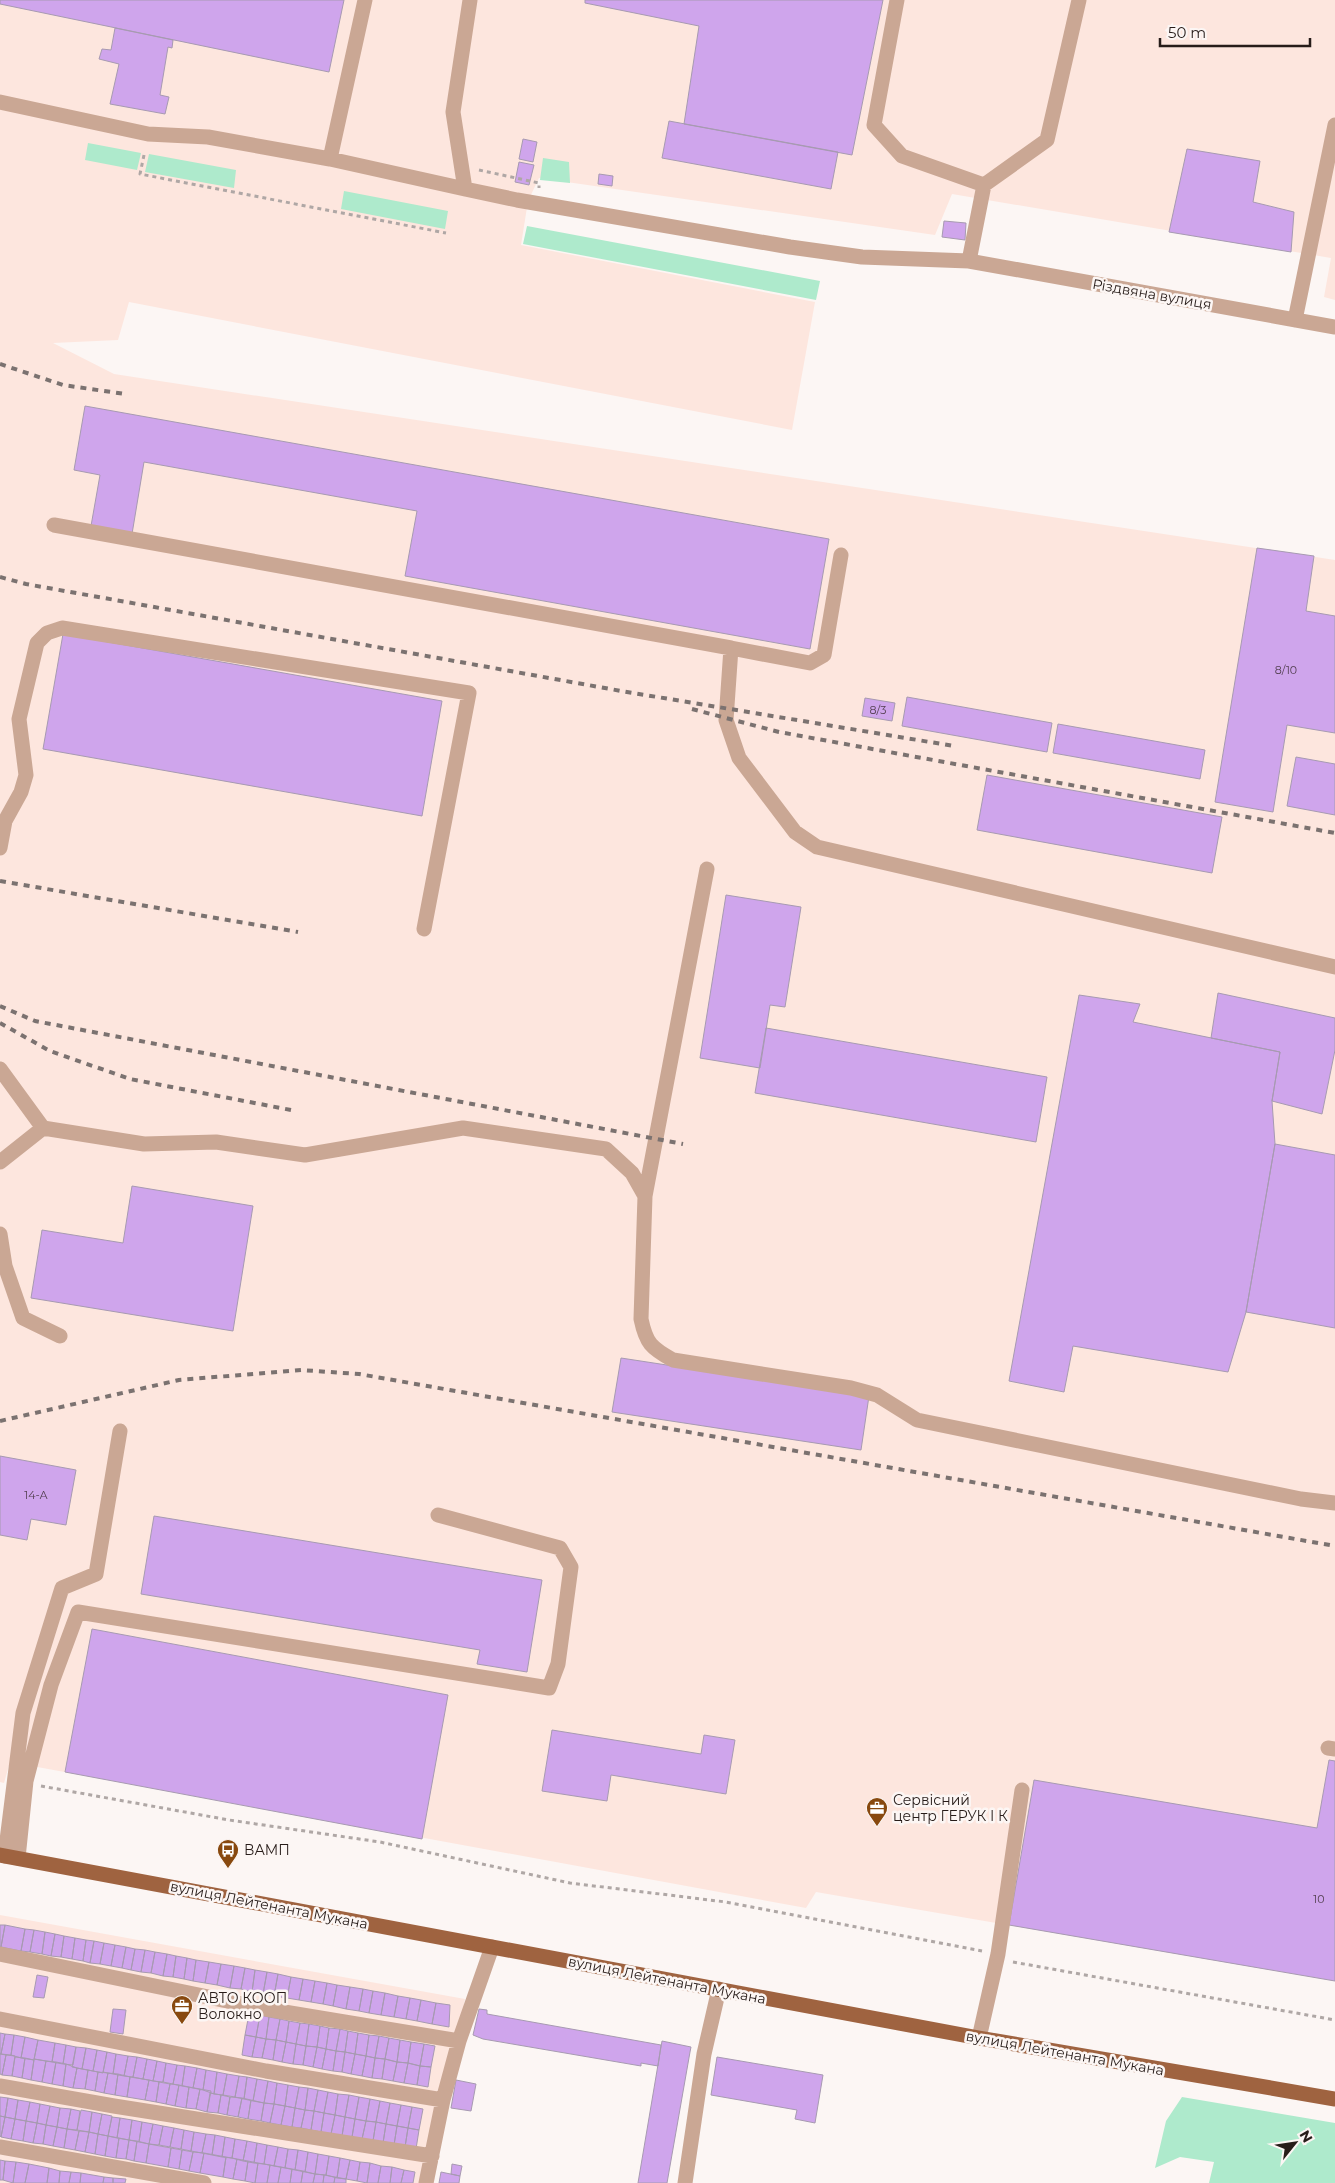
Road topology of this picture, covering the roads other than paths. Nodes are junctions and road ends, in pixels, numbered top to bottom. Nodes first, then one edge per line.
1 (365, 0) edge
2 (470, 0) edge
3 (897, 0) edge
4 (1079, 0) edge
5 (0, 102) edge
6 (1335, 125) edge
7 (330, 159) junction
8 (984, 185) junction
9 (465, 189) junction
10 (969, 261) junction
11 (1294, 320) junction
12 (1335, 327) edge
13 (54, 525) dead end
14 (841, 555) dead end
15 (731, 648) junction
16 (0, 848) edge
17 (707, 869) dead end
18 (424, 929) dead end
19 (1335, 967) edge
20 (0, 1069) edge
21 (43, 1128) junction
22 (0, 1162) edge
23 (645, 1196) junction
24 (0, 1234) edge
25 (60, 1336) dead end
26 (120, 1431) dead end
27 (1335, 1503) edge
28 (438, 1515) dead end
29 (1022, 1790) dead end
30 (8, 1856) edge
31 (492, 1947) junction
32 (0, 1954) edge
33 (719, 1989) junction
34 (0, 2019) edge
35 (979, 2038) junction
36 (459, 2041) junction
37 (0, 2086) edge
38 (1335, 2099) edge
39 (443, 2100) junction
40 (0, 2147) edge
41 (432, 2156) junction
42 (204, 2183) edge
43 (426, 2183) edge
44 (685, 2183) edge

1 - 7 street
2 - 9 street
3 - 8 street
4 - 8 street
5 - 7 street, Різдвяна вулиця
6 - 11 street
7 - 9 street, Різдвяна вулиця
8 - 10 street
9 - 10 street, Різдвяна вулиця
10 - 11 street, Різдвяна вулиця
11 - 12 street, Різдвяна вулиця
13 - 15 street
14 - 15 street
15 - 19 street
16 - 18 street
17 - 23 street
20 - 21 street
21 - 22 street
21 - 23 street
23 - 27 street
24 - 25 street
26 - 30 street
28 - 30 street
29 - 35 street
30 - 31 main road, вулиця Лейтенанта Мукана
31 - 33 main road, вулиця Лейтенанта Мукана
31 - 36 street
32 - 36 street
33 - 35 main road, вулиця Лейтенанта Мукана
33 - 44 street
34 - 39 street
35 - 38 main road, вулиця Лейтенанта Мукана
36 - 39 street
37 - 41 street
39 - 41 street
40 - 42 street
41 - 43 street

